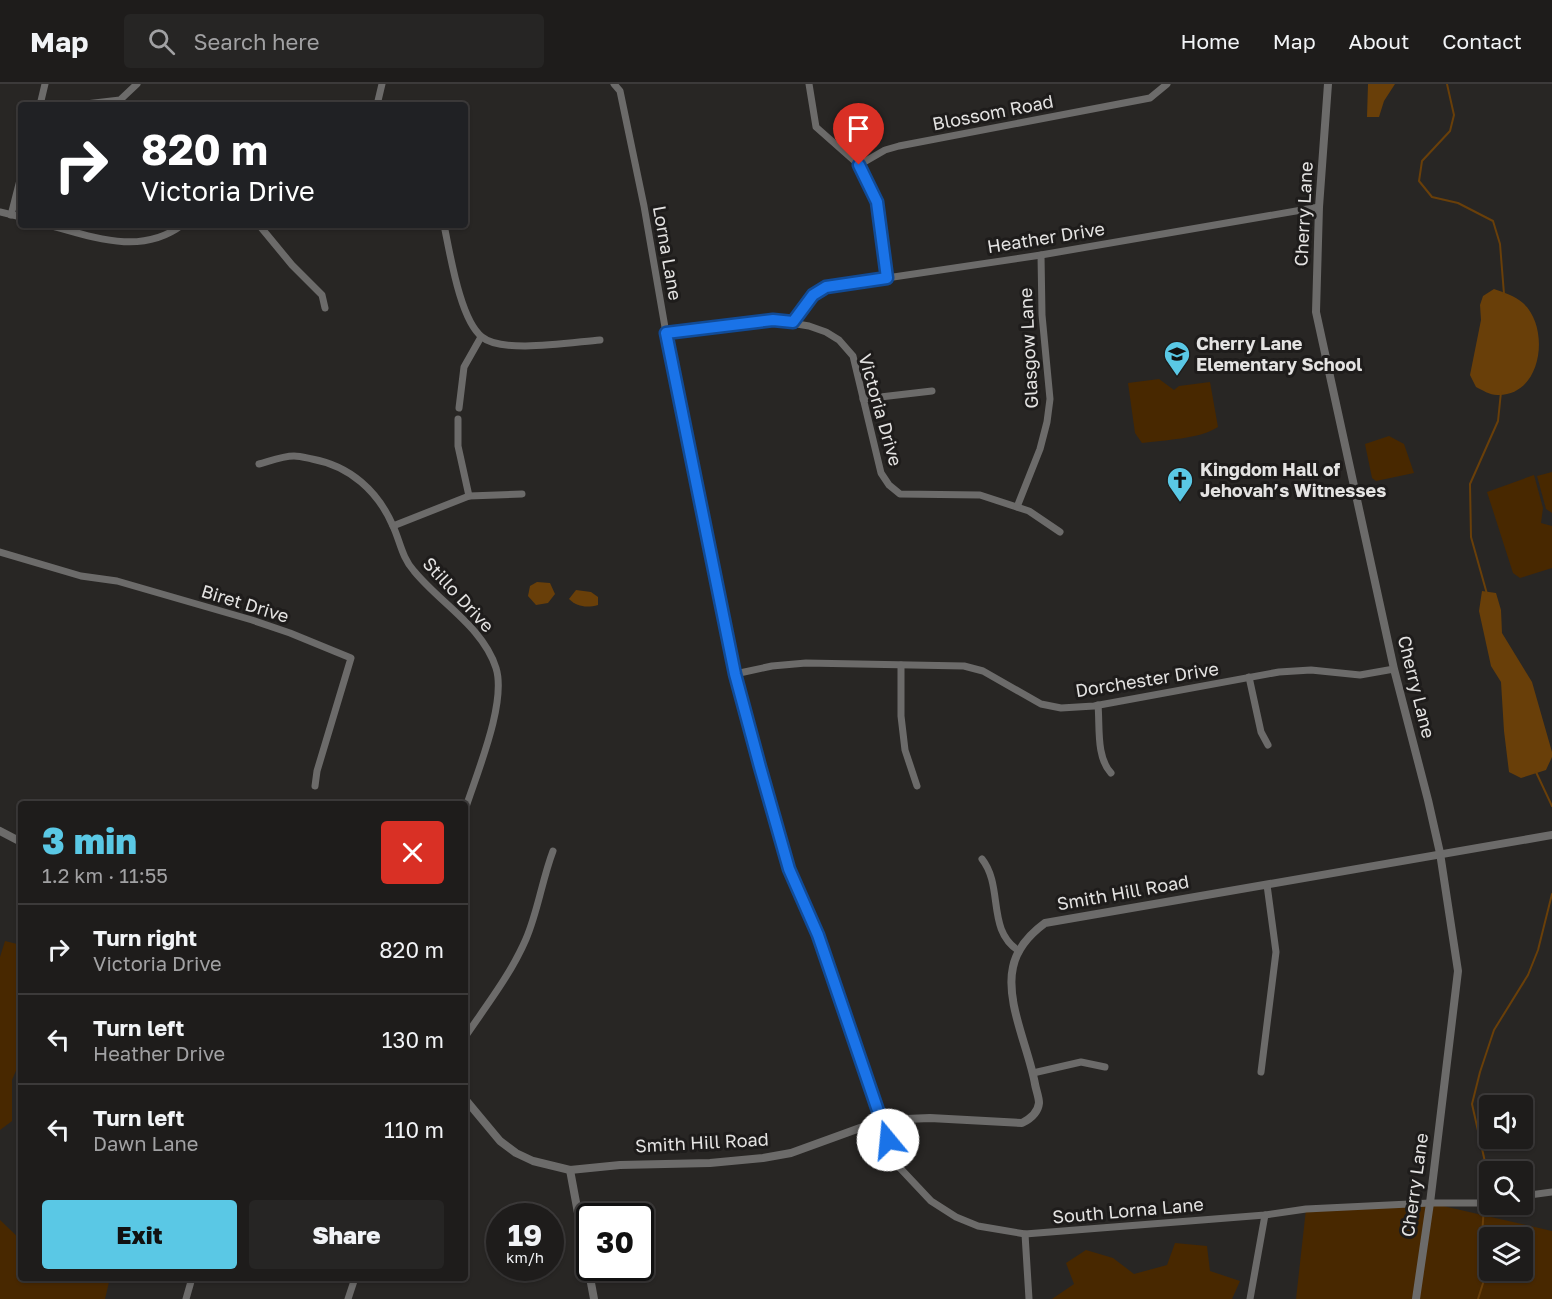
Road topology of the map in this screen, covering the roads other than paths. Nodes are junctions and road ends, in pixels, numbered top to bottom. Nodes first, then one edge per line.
1 (45, 84) edge
2 (136, 84) edge
3 (382, 84) edge
4 (614, 84) edge
5 (809, 84) edge
6 (1167, 84) edge
7 (1328, 84) edge
8 (41, 102) edge
9 (103, 102) edge
10 (378, 102) edge
11 (859, 165) junction
12 (18, 188) edge
13 (1319, 207) junction
14 (0, 212) edge
15 (11, 215) junction
16 (18, 216) edge
17 (60, 228) edge
18 (178, 228) edge
19 (261, 228) edge
20 (445, 228) edge
21 (1041, 255) junction
22 (887, 278) junction
23 (325, 308) dead end
24 (793, 322) junction
25 (666, 333) junction
26 (481, 337) junction
27 (600, 340) dead end
28 (932, 391) dead end
29 (863, 399) junction
30 (459, 408) dead end
31 (458, 419) dead end
32 (259, 464) dead end
33 (522, 494) dead end
34 (469, 496) junction
35 (1017, 507) junction
36 (393, 526) junction
37 (1060, 532) dead end
38 (0, 552) edge
39 (901, 665) junction
40 (1394, 669) junction
41 (735, 674) junction
42 (1249, 677) junction
43 (1098, 705) junction
44 (1268, 745) dead end
45 (1111, 773) dead end
46 (315, 786) dead end
47 (917, 786) dead end
48 (468, 801) edge
49 (0, 831) edge
50 (1552, 835) edge
51 (18, 840) edge
52 (553, 851) dead end
53 (1440, 853) junction
54 (982, 859) dead end
55 (1267, 885) junction
56 (1018, 951) junction
57 (468, 1032) edge
58 (1105, 1067) dead end
59 (1033, 1072) junction
60 (1261, 1072) dead end
61 (468, 1103) edge
62 (882, 1120) junction
63 (570, 1170) junction
64 (1552, 1192) edge
65 (1533, 1195) edge
66 (1430, 1203) junction
67 (1479, 1203) edge
68 (1265, 1215) junction
69 (1025, 1234) junction
70 (191, 1281) edge
71 (354, 1281) edge
72 (186, 1299) edge
73 (348, 1299) edge
74 (594, 1299) edge
75 (1029, 1299) edge
76 (1250, 1299) edge
77 (1416, 1299) edge

1 - 8 street
2 - 9 street
3 - 10 street
4 - 25 street, Lorna Lane
5 - 11 street
6 - 11 street, Blossom Road
7 - 13 street, Cherry Lane
11 - 22 street
12 - 15 street
13 - 21 street, Heather Drive
13 - 40 street, Cherry Lane
14 - 15 street
15 - 16 street
17 - 18 street
19 - 23 street
20 - 26 street
21 - 22 street, Heather Drive
21 - 35 street, Glasgow Lane
22 - 24 street, Heather Drive
24 - 25 street, Victoria Drive
24 - 29 street, Victoria Drive
25 - 41 street, Lorna Lane
26 - 27 street
26 - 30 street
28 - 29 street
29 - 35 street, Victoria Drive
31 - 34 street
32 - 36 street, Stillo Drive
33 - 34 street
34 - 36 street
35 - 37 street, Victoria Drive
36 - 48 street, Stillo Drive
38 - 46 street, Biret Drive
39 - 41 street, Dorchester Drive
39 - 43 street, Dorchester Drive
39 - 47 street
40 - 42 street, Dorchester Drive
40 - 53 street, Cherry Lane
41 - 62 street, Lorna Lane
42 - 43 street, Dorchester Drive
42 - 44 street
43 - 45 street
49 - 51 street
50 - 53 street, Smith Hill Road
52 - 57 street
53 - 55 street, Smith Hill Road
53 - 66 street, Cherry Lane
54 - 56 street
55 - 56 street, Smith Hill Road
55 - 60 street
56 - 59 street, Smith Hill Road
58 - 59 street
59 - 62 street, Smith Hill Road
61 - 63 street, Smith Hill Road
62 - 63 street, Smith Hill Road
62 - 69 street, South Lorna Lane
63 - 74 street
64 - 65 street
66 - 67 street, South Lorna Lane
66 - 68 street, South Lorna Lane
66 - 77 street, Cherry Lane
68 - 69 street, South Lorna Lane
68 - 76 street
69 - 75 street
70 - 72 street
71 - 73 street

